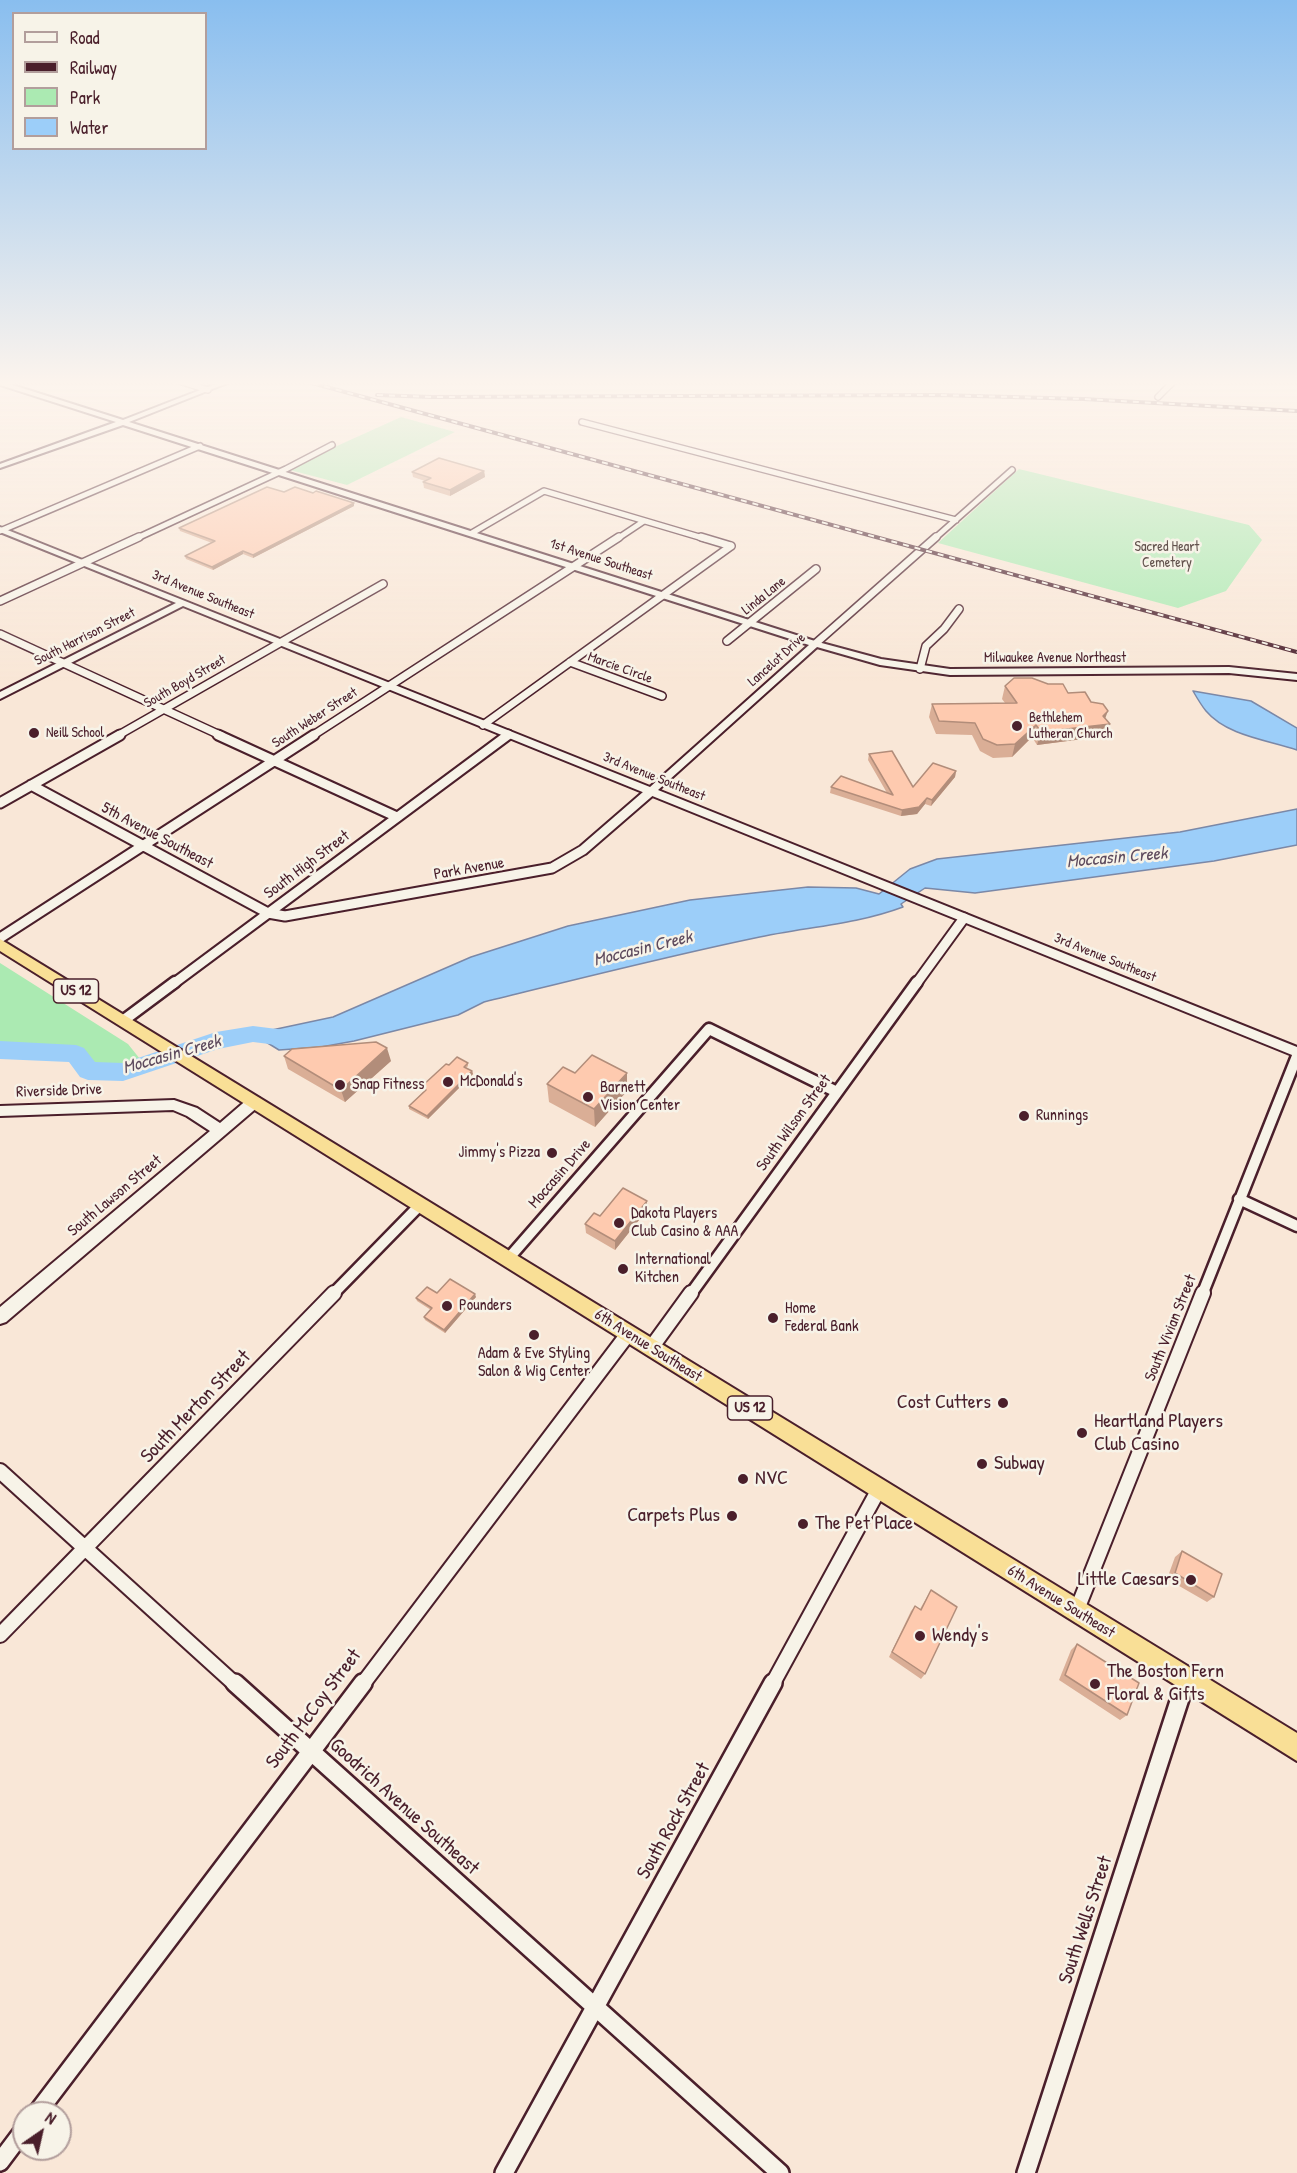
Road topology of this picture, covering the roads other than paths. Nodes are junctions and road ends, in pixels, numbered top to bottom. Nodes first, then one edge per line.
1 (116, 481) edge
2 (260, 481) edge
3 (310, 481) edge
4 (809, 481) edge
5 (999, 481) edge
6 (956, 520) junction
7 (644, 521) junction
8 (0, 530) edge
9 (472, 533) junction
10 (84, 563) junction
11 (574, 566) junction
12 (816, 569) dead end
13 (383, 584) dead end
14 (664, 595) junction
15 (0, 602) edge
16 (182, 603) junction
17 (959, 609) dead end
18 (750, 623) junction
19 (0, 634) edge
20 (727, 641) dead end
21 (280, 643) junction
22 (815, 644) junction
23 (570, 662) junction
24 (64, 663) junction
25 (920, 669) junction
26 (1297, 677) edge
27 (388, 686) junction
28 (0, 696) edge
29 (662, 696) dead end
30 (165, 709) junction
31 (483, 725) junction
32 (508, 735) junction
33 (275, 760) junction
34 (31, 785) junction
35 (650, 792) junction
36 (0, 803) edge
37 (398, 817) junction
38 (142, 846) junction
39 (268, 913) junction
40 (964, 918) junction
41 (0, 938) edge
42 (0, 944) edge
43 (124, 1020) junction
44 (1297, 1054) edge
45 (837, 1092) junction
46 (254, 1102) junction
47 (0, 1111) edge
48 (220, 1130) junction
49 (1239, 1199) junction
50 (420, 1205) junction
51 (1297, 1226) edge
52 (508, 1259) junction
53 (0, 1317) edge
54 (628, 1334) junction
55 (651, 1348) junction
56 (0, 1471) edge
57 (879, 1489) junction
58 (85, 1548) junction
59 (1076, 1612) junction
60 (0, 1635) edge
61 (1186, 1680) junction
62 (1297, 1748) edge
63 (311, 1750) junction
64 (595, 2009) junction
65 (46, 2101) edge
66 (12, 2146) edge
67 (0, 2162) edge
68 (504, 2173) edge
69 (780, 2173) edge
70 (1026, 2173) edge

1 - 8 street
2 - 10 street
3 - 9 street, 1st Avenue Southeast
4 - 6 street
5 - 6 street, Lancelot Drive
6 - 22 street, Lancelot Drive
7 - 9 street
7 - 11 street, South Weber Street
7 - 14 street
8 - 10 street, 3rd Avenue Southeast
9 - 11 street, 1st Avenue Southeast
10 - 15 street
10 - 16 street, 3rd Avenue Southeast
11 - 14 street, 1st Avenue Southeast
11 - 27 street, South Weber Street
12 - 18 street, Linda Lane
13 - 21 street, South Boyd Street
14 - 18 street, 1st Avenue Southeast
14 - 23 street
16 - 21 street, 3rd Avenue Southeast
16 - 24 street, South Harrison Street
17 - 25 street
18 - 20 street, Linda Lane
18 - 22 street, 1st Avenue Southeast
19 - 24 street
21 - 27 street, 3rd Avenue Southeast
21 - 30 street, South Boyd Street
22 - 25 street, Milwaukee Avenue Northeast
22 - 35 street, Lancelot Drive
23 - 29 street, Marcie Circle
23 - 31 street
24 - 28 street, South Harrison Street
24 - 30 street
25 - 26 street, Milwaukee Avenue Northeast
27 - 31 street, 3rd Avenue Southeast
27 - 33 street, South Weber Street
30 - 33 street
30 - 34 street, South Boyd Street
31 - 32 street, 3rd Avenue Southeast
32 - 35 street, 3rd Avenue Southeast
32 - 37 street, South High Street
33 - 37 street
33 - 38 street, South Weber Street
34 - 36 street, South Boyd Street
34 - 38 street, 5th Avenue Southeast
35 - 39 street, Park Avenue
35 - 40 street, 3rd Avenue Southeast
37 - 39 street, South High Street
38 - 39 street, 5th Avenue Southeast
38 - 41 street, South Weber Street
39 - 43 street, South High Street
40 - 44 street, 3rd Avenue Southeast
40 - 45 street, South Wilson Street
42 - 43 highway, 6th Avenue Southeast / US 12
43 - 46 highway, 6th Avenue Southeast / US 12
44 - 49 street, South Vivian Street
45 - 52 street, Moccasin Drive
45 - 55 street, South Wilson Street
46 - 48 street, South Lawson Street
46 - 50 highway, 6th Avenue Southeast / US 12
47 - 48 street, Riverside Drive
48 - 53 street, South Lawson Street
49 - 51 street
49 - 59 street, South Vivian Street
50 - 52 highway, 6th Avenue Southeast / US 12
50 - 58 street, South Merton Street
52 - 54 highway, 6th Avenue Southeast / US 12
54 - 55 highway, 6th Avenue Southeast / US 12
54 - 63 street, South McCoy Street
55 - 57 highway, 6th Avenue Southeast / US 12
56 - 58 street, Goodrich Avenue Southeast
57 - 59 highway, 6th Avenue Southeast / US 12
57 - 64 street, South Rock Street
58 - 60 street, South Merton Street
58 - 63 street, Goodrich Avenue Southeast
59 - 61 highway, 6th Avenue Southeast / US 12
61 - 62 highway, 6th Avenue Southeast / US 12
61 - 70 street, South Wells Street
63 - 64 street, Goodrich Avenue Southeast
63 - 65 street, South McCoy Street
64 - 68 street, South Rock Street
64 - 69 street, Goodrich Avenue Southeast
66 - 67 street

